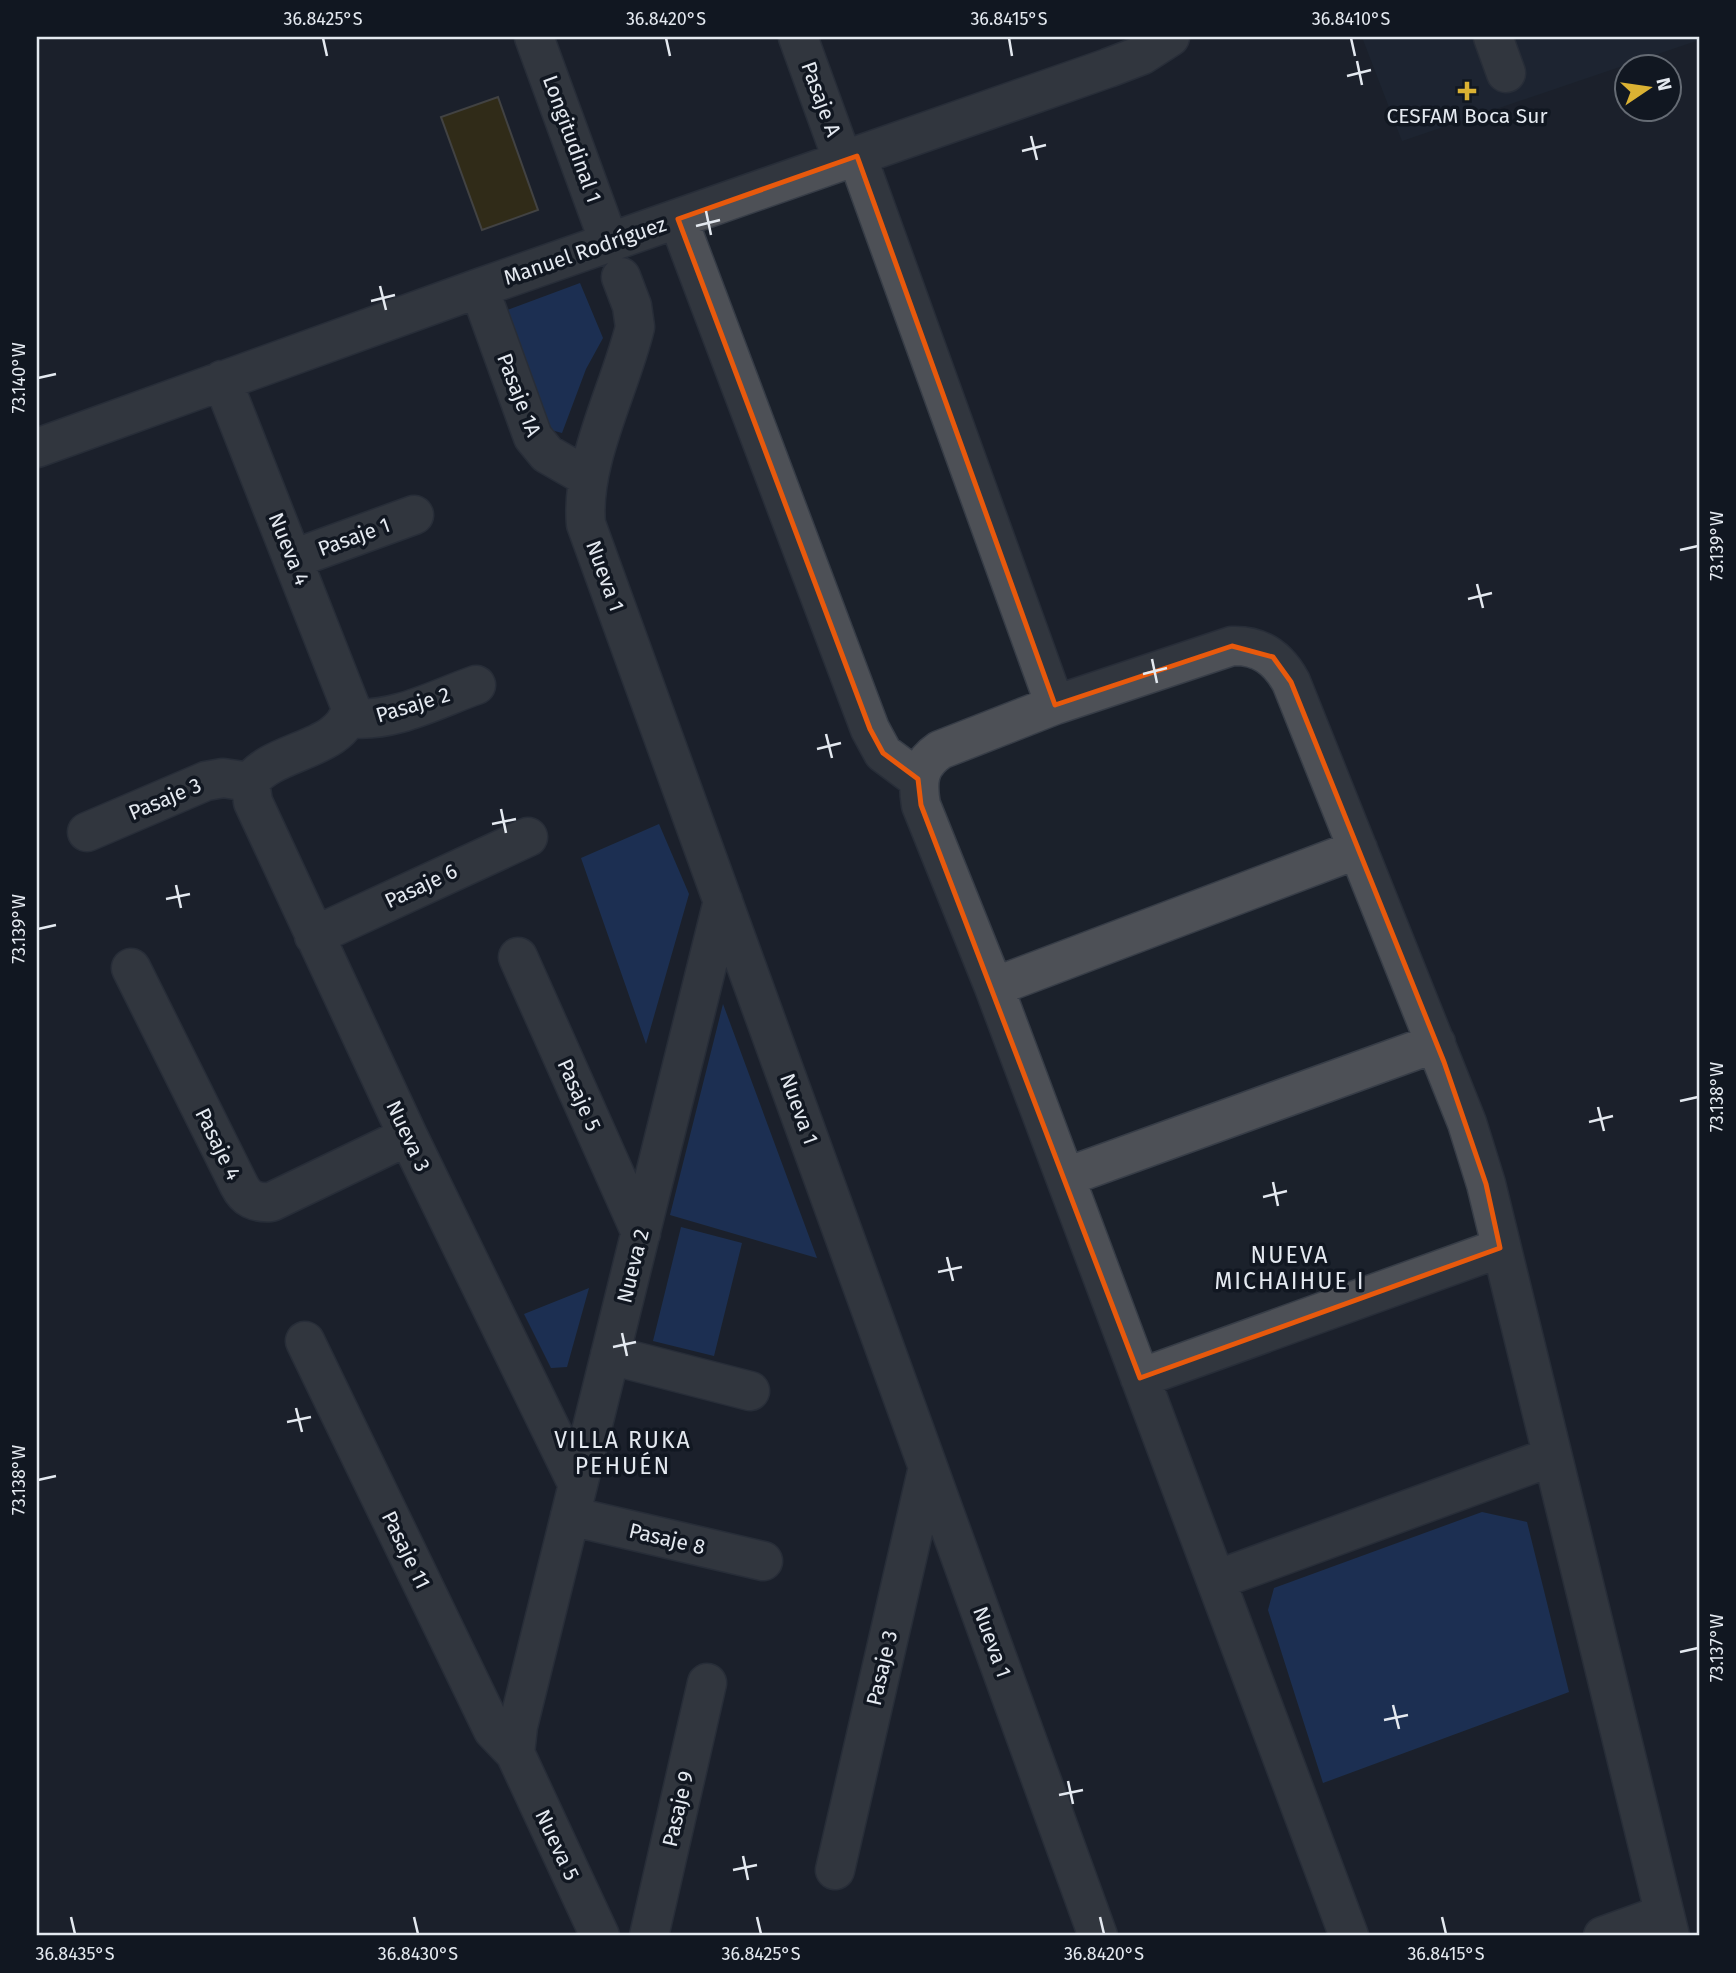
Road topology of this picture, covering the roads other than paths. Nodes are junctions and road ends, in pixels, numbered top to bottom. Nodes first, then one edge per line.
1 (534, 37) edge
2 (799, 37) edge
3 (1170, 37) edge
4 (1493, 37) edge
5 (1506, 73) dead end
6 (850, 158) junction
7 (678, 219) junction
8 (615, 259) junction
9 (479, 288) junction
10 (222, 380) junction
11 (37, 447) edge
12 (587, 477) junction
13 (414, 515) dead end
14 (293, 559) junction
15 (476, 685) dead end
16 (1055, 705) junction
17 (350, 718) junction
18 (918, 779) junction
19 (250, 782) junction
20 (87, 832) dead end
21 (528, 837) dead end
22 (1358, 849) junction
23 (723, 901) junction
24 (314, 936) junction
25 (518, 957) dead end
26 (131, 968) dead end
27 (994, 987) junction
28 (1436, 1043) junction
29 (408, 1136) junction
30 (1066, 1177) junction
31 (641, 1233) junction
32 (1500, 1248) junction
33 (305, 1341) dead end
34 (610, 1355) junction
35 (1140, 1378) junction
36 (750, 1391) dead end
37 (1551, 1457) junction
38 (928, 1467) junction
39 (574, 1501) junction
40 (763, 1561) dead end
41 (1216, 1580) junction
42 (707, 1683) dead end
43 (515, 1753) junction
44 (835, 1870) dead end
45 (1667, 1925) edge
46 (600, 1936) edge
47 (649, 1936) edge
48 (1098, 1936) edge
49 (1349, 1936) edge
50 (1603, 1936) edge

1 - 8 street, Longitudinal 1
2 - 6 street, Pasaje A
3 - 6 street, Manuel Rodríguez
4 - 5 street
6 - 7 street, Manuel Rodríguez
6 - 16 street, Pasaje A
7 - 8 street, Manuel Rodríguez
7 - 18 street
8 - 9 street, Manuel Rodríguez
8 - 12 street, Nueva 1
9 - 10 street, Manuel Rodríguez
9 - 12 street, Pasaje 1A
10 - 11 street, Manuel Rodríguez
10 - 14 street, Nueva 4
12 - 23 street, Nueva 1
13 - 14 street, Pasaje 1
14 - 17 street, Nueva 4
15 - 17 street, Pasaje 2
16 - 18 street
16 - 22 street
17 - 19 street
18 - 27 street
19 - 20 street, Pasaje 3
19 - 24 street, Nueva 3
21 - 24 street, Pasaje 6
22 - 27 street
22 - 28 street
23 - 31 street, Nueva 2
23 - 38 street, Nueva 1
24 - 29 street, Nueva 3
25 - 31 street, Pasaje 5
26 - 29 street, Pasaje 4
27 - 30 street
28 - 30 street
28 - 32 street
29 - 39 street, Nueva 3
30 - 35 street
31 - 34 street, Nueva 2
32 - 35 street
32 - 37 street
33 - 43 street, Pasaje 11
34 - 36 street
34 - 39 street, Nueva 2
35 - 41 street
37 - 41 street
37 - 45 street
38 - 44 street, Pasaje 3
38 - 48 street, Nueva 1
39 - 40 street, Pasaje 8
39 - 43 street, Nueva 2
41 - 49 street
42 - 47 street, Pasaje 9
43 - 46 street, Nueva 5
45 - 50 street

